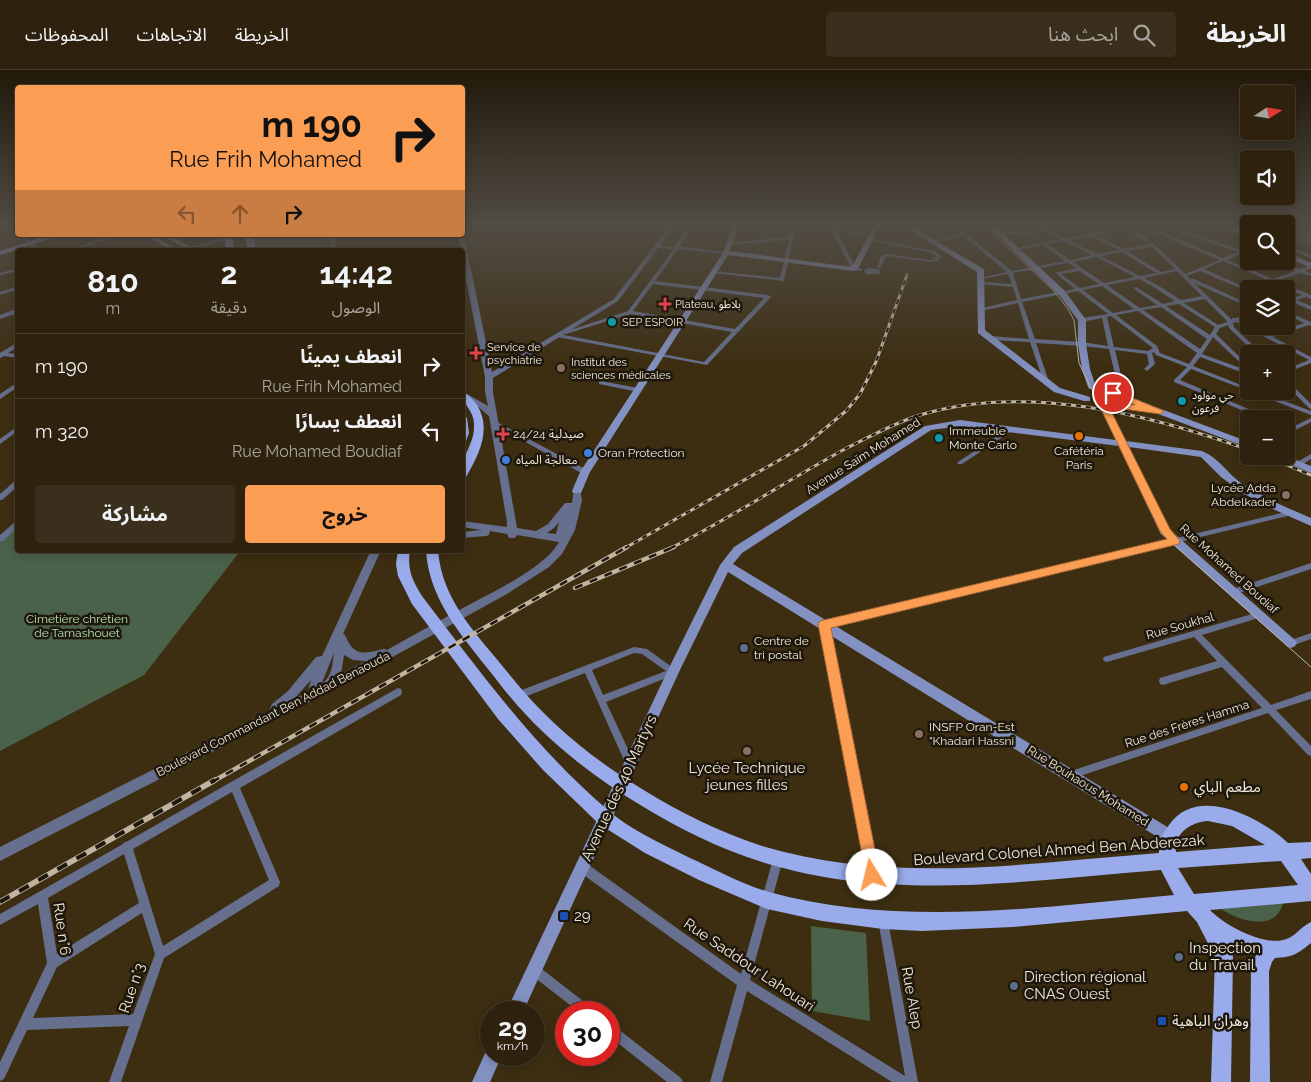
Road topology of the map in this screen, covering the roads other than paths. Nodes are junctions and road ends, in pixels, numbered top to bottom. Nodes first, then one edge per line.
1 (468, 272) edge
2 (637, 272) edge
3 (658, 272) edge
4 (713, 272) edge
5 (715, 272) edge
6 (784, 272) edge
7 (975, 272) edge
8 (1009, 272) edge
9 (1010, 272) edge
10 (1040, 272) edge
11 (1062, 272) edge
12 (1086, 272) edge
13 (1128, 272) edge
14 (1164, 272) edge
15 (1180, 272) edge
16 (1195, 272) edge
17 (1206, 272) edge
18 (1251, 272) edge
19 (1294, 272) edge
20 (1160, 273) joint
21 (1184, 276) junction
22 (982, 277) junction
23 (1139, 278) junction
24 (1270, 280) edge
25 (1274, 280) edge
26 (651, 282) junction
27 (1104, 285) junction
28 (1015, 286) junction
29 (1240, 287) edge
30 (702, 288) junction
31 (1136, 288) dead end
32 (15, 289) edge
33 (1079, 290) junction
34 (1295, 290) edge
35 (1062, 293) junction
36 (0, 294) edge
37 (1309, 295) edge
38 (1207, 297) junction
39 (1295, 299) edge
40 (1295, 301) edge
41 (1021, 302) junction
42 (1180, 302) junction
43 (1240, 302) edge
44 (1162, 306) junction
45 (1311, 308) edge
46 (981, 309) junction
47 (1139, 310) junction
48 (15, 311) edge
49 (630, 312) junction
50 (1112, 315) junction
51 (1295, 316) edge
52 (0, 317) edge
53 (1104, 317) junction
54 (1240, 317) edge
55 (1082, 320) junction
56 (1232, 320) junction
57 (682, 321) junction
58 (1310, 323) edge
59 (1218, 327) junction
60 (736, 331) junction
61 (562, 334) junction
62 (1212, 336) junction
63 (990, 338) junction
64 (1269, 338) junction
65 (1034, 341) junction
66 (1082, 344) junction
67 (1250, 345) edge
68 (15, 346) edge
69 (1112, 348) junction
70 (1156, 348) junction
71 (1149, 353) junction
72 (1199, 353) junction
73 (1, 355) edge
74 (660, 355) junction
75 (15, 356) edge
76 (1311, 360) edge
77 (1240, 361) edge
78 (1190, 367) junction
79 (1295, 367) edge
80 (1147, 369) dead end
81 (1240, 369) edge
82 (488, 373) junction
83 (1046, 382) junction
84 (601, 383) dead end
85 (15, 386) edge
86 (1240, 387) edge
87 (1088, 388) junction
88 (638, 390) junction
89 (1296, 390) edge
90 (1105, 391) junction
91 (489, 392) junction
92 (1066, 393) junction
93 (465, 395) edge
94 (465, 396) edge
95 (1123, 396) junction
96 (0, 397) edge
97 (465, 397) edge
98 (1087, 399) junction
99 (1275, 400) edge
100 (1103, 403) junction
101 (1311, 407) edge
102 (1247, 410) edge
103 (1160, 411) junction
104 (1311, 413) edge
105 (494, 419) junction
106 (1311, 420) edge
107 (1295, 428) edge
108 (1011, 429) junction
109 (15, 430) edge
110 (2, 439) edge
111 (15, 439) edge
112 (1240, 441) edge
113 (1121, 442) junction
114 (1311, 456) edge
115 (960, 463) dead end
116 (1297, 465) joint
117 (465, 468) edge
118 (1311, 470) edge
119 (586, 472) junction
120 (15, 485) edge
121 (577, 491) junction
122 (0, 498) edge
123 (570, 504) junction
124 (1290, 513) junction
125 (512, 519) junction
126 (1311, 522) edge
127 (465, 525) edge
128 (15, 526) edge
129 (523, 533) junction
130 (512, 534) junction
131 (465, 535) edge
132 (537, 535) junction
133 (0, 539) edge
134 (561, 541) junction
135 (1175, 541) junction
136 (375, 553) edge
137 (404, 553) edge
138 (434, 553) edge
139 (726, 565) junction
140 (1311, 566) edge
141 (1232, 592) junction
142 (1260, 615) junction
143 (824, 624) junction
144 (342, 625) junction
145 (1196, 634) junction
146 (1311, 636) edge
147 (341, 638) junction
148 (1292, 643) joint
149 (402, 648) junction
150 (1107, 659) dead end
151 (1222, 663) junction
152 (587, 669) junction
153 (673, 672) junction
154 (1163, 681) dead end
155 (323, 690) junction
156 (398, 692) dead end
157 (1311, 695) edge
158 (517, 696) junction
159 (601, 700) junction
160 (1269, 710) junction
161 (259, 721) junction
162 (1311, 752) edge
163 (630, 764) junction
164 (1071, 776) junction
165 (620, 784) junction
166 (234, 785) junction
167 (605, 818) junction
168 (1169, 836) junction
169 (127, 846) junction
170 (1311, 850) edge
171 (1286, 852) junction
172 (0, 854) edge
173 (778, 859) junction
174 (1168, 861) junction
175 (582, 868) junction
176 (872, 875) junction
177 (1311, 892) edge
178 (42, 896) junction
179 (767, 900) junction
180 (145, 905) junction
181 (1193, 908) junction
182 (0, 920) edge
183 (882, 920) junction
184 (1311, 930) edge
185 (1270, 949) junction
186 (160, 954) junction
187 (52, 963) junction
188 (534, 970) junction
189 (744, 983) junction
190 (519, 1001) edge
191 (574, 1001) edge
192 (137, 1020) junction
193 (24, 1024) junction
194 (620, 1038) edge
195 (488, 1066) edge
196 (0, 1075) edge
197 (115, 1082) edge
198 (480, 1082) edge
199 (676, 1082) edge
200 (716, 1082) edge
201 (903, 1082) edge
202 (912, 1082) edge
203 (1222, 1082) edge
204 (1260, 1082) edge

1 - 82 street
2 - 61 street
3 - 26 street
4 - 30 main road, Boulevard Commandant Ben Addad Benaouda
5 - 6 street
7 - 22 main road
8 - 22 street
9 - 28 street
10 - 35 main road
11 - 33 street
12 - 27 street
13 - 23 street
14 - 20 street
15 - 21 street
16 - 21 street
17 - 29 street
18 - 24 street
19 - 25 street
20 - 23 street
21 - 38 street
21 - 43 street
22 - 28 street
22 - 46 main road
23 - 27 street
23 - 42 street
26 - 30 street
26 - 49 street
27 - 33 street
27 - 47 street
28 - 41 street
30 - 57 main road, Boulevard Commandant Ben Addad Benaouda
30 - 60 street
31 - 44 street
32 - 36 street
33 - 35 street
33 - 50 street
34 - 37 street
35 - 41 street
35 - 55 main road
37 - 39 street
38 - 42 street
38 - 56 street
40 - 45 street
41 - 46 street
41 - 65 street
42 - 44 street
42 - 59 street
44 - 47 street
44 - 62 street
46 - 63 main road
47 - 50 street
47 - 72 street
48 - 52 street
49 - 57 street
49 - 61 street
50 - 53 street
50 - 70 street
51 - 58 street
53 - 55 street
53 - 69 street
54 - 56 street
55 - 66 main road
56 - 59 street
56 - 64 street
56 - 67 street
57 - 60 street
57 - 74 main road, Boulevard Commandant Ben Addad Benaouda
58 - 64 street
59 - 62 street
60 - 74 street
61 - 74 street
61 - 82 street
62 - 72 street
62 - 77 street
63 - 65 street
63 - 83 main road
64 - 76 street
65 - 66 street
65 - 83 street
66 - 69 street
66 - 87 main road
68 - 73 street
69 - 71 street
69 - 95 street
70 - 71 street
70 - 78 street
71 - 80 street
72 - 78 street
72 - 81 street
73 - 75 street
74 - 88 main road, Boulevard Commandant Ben Addad Benaouda
76 - 79 street
78 - 86 street
78 - 102 street
82 - 91 street
83 - 92 main road
84 - 88 street
85 - 96 street
87 - 90 main road
87 - 92 main road
87 - 98 main road
88 - 119 main road, Boulevard Commandant Ben Addad Benaouda
89 - 101 street
90 - 95 main road
90 - 100 main road
91 - 93 street
91 - 105 street
92 - 98 main road
94 - 105 street
95 - 103 main road
97 - 117 main road
98 - 100 main road
99 - 104 street
100 - 103 main road
100 - 113 main road, Rue Mohamed Boudiaf
103 - 112 main road
105 - 119 street
105 - 125 street
106 - 107 street
108 - 113 main road, Avenue Saïm Mohamed
108 - 115 street
108 - 139 main road, Avenue Saïm Mohamed
109 - 110 street
110 - 111 street
113 - 124 main road, Avenue Saïm Mohamed
113 - 135 main road, Rue Mohamed Boudiaf
114 - 116 street
116 - 118 main road
119 - 121 main road, Boulevard Commandant Ben Addad Benaouda
120 - 122 street
121 - 123 street, Boulevard Commandant Ben Addad Benaouda
121 - 134 street, Boulevard Commandant Ben Addad Benaouda
123 - 132 street
123 - 134 street, Boulevard Commandant Ben Addad Benaouda
124 - 126 main road, Avenue Saïm Mohamed
124 - 135 street
125 - 129 street
125 - 130 street
127 - 130 street
128 - 133 street
129 - 130 street
129 - 132 street
130 - 131 street
130 - 134 street
132 - 134 street
134 - 149 street, Boulevard Commandant Ben Addad Benaouda
135 - 141 main road, Rue Mohamed Boudiaf
135 - 143 street
136 - 144 street
137 - 167 main road
138 - 158 main road, Boulevard Colonel Ahmed Ben Abderezak
139 - 143 main road, Rue Bouhaous Mohamed
139 - 153 main road, Avenue des 40 Martyrs
140 - 141 street
141 - 142 main road, Rue Mohamed Boudiaf
142 - 145 street, Rue Soukhal
142 - 148 main road, Rue Mohamed Boudiaf
143 - 164 main road, Rue Bouhaous Mohamed
143 - 176 street
144 - 147 street
144 - 155 street
144 - 161 street
145 - 150 street, Rue Soukhal
145 - 151 street
146 - 148 street
147 - 149 street
147 - 155 street
149 - 155 street, Boulevard Commandant Ben Addad Benaouda
151 - 154 street
151 - 160 street
152 - 153 street
152 - 158 street
152 - 159 street
153 - 159 street
153 - 163 main road, Avenue des 40 Martyrs
155 - 161 street, Boulevard Commandant Ben Addad Benaouda
156 - 166 street
157 - 160 street, Rue des Frères Hamma
158 - 165 main road, Boulevard Colonel Ahmed Ben Abderezak
159 - 163 street
160 - 162 street
160 - 164 street, Rue des Frères Hamma
161 - 172 street, Boulevard Commandant Ben Addad Benaouda
163 - 165 main road, Avenue des 40 Martyrs
164 - 168 main road, Rue Bouhaous Mohamed
165 - 167 main road, Avenue des 40 Martyrs
165 - 173 main road, Boulevard Colonel Ahmed Ben Abderezak
166 - 169 street
166 - 186 street
167 - 175 main road, Avenue des 40 Martyrs
167 - 179 main road
168 - 171 main road
168 - 174 main road
169 - 178 street
169 - 180 street, Rue n°3
170 - 171 main road, Boulevard Colonel Ahmed Ben Abderezak
171 - 174 main road, Boulevard Colonel Ahmed Ben Abderezak
171 - 177 main road
173 - 176 main road, Boulevard Colonel Ahmed Ben Abderezak
173 - 179 street
174 - 176 main road, Boulevard Colonel Ahmed Ben Abderezak
174 - 181 main road
175 - 188 main road, Avenue des 40 Martyrs
175 - 189 street, Rue Saddour Lahouari
177 - 181 main road
178 - 182 street
178 - 187 street, Rue n°6
179 - 183 main road
179 - 189 street
180 - 186 street, Rue n°3
180 - 187 street
181 - 183 main road
181 - 185 main road
181 - 203 main road
183 - 202 street, Rue Alep
184 - 185 main road
185 - 204 main road
186 - 192 street, Rue n°3
187 - 193 street, Rue n°6
188 - 190 main road, Avenue des 40 Martyrs
188 - 191 street
189 - 200 street
189 - 201 street, Rue Saddour Lahouari
192 - 193 street
192 - 197 street, Rue n°3
193 - 196 street, Rue n°6
194 - 199 street
195 - 198 main road

